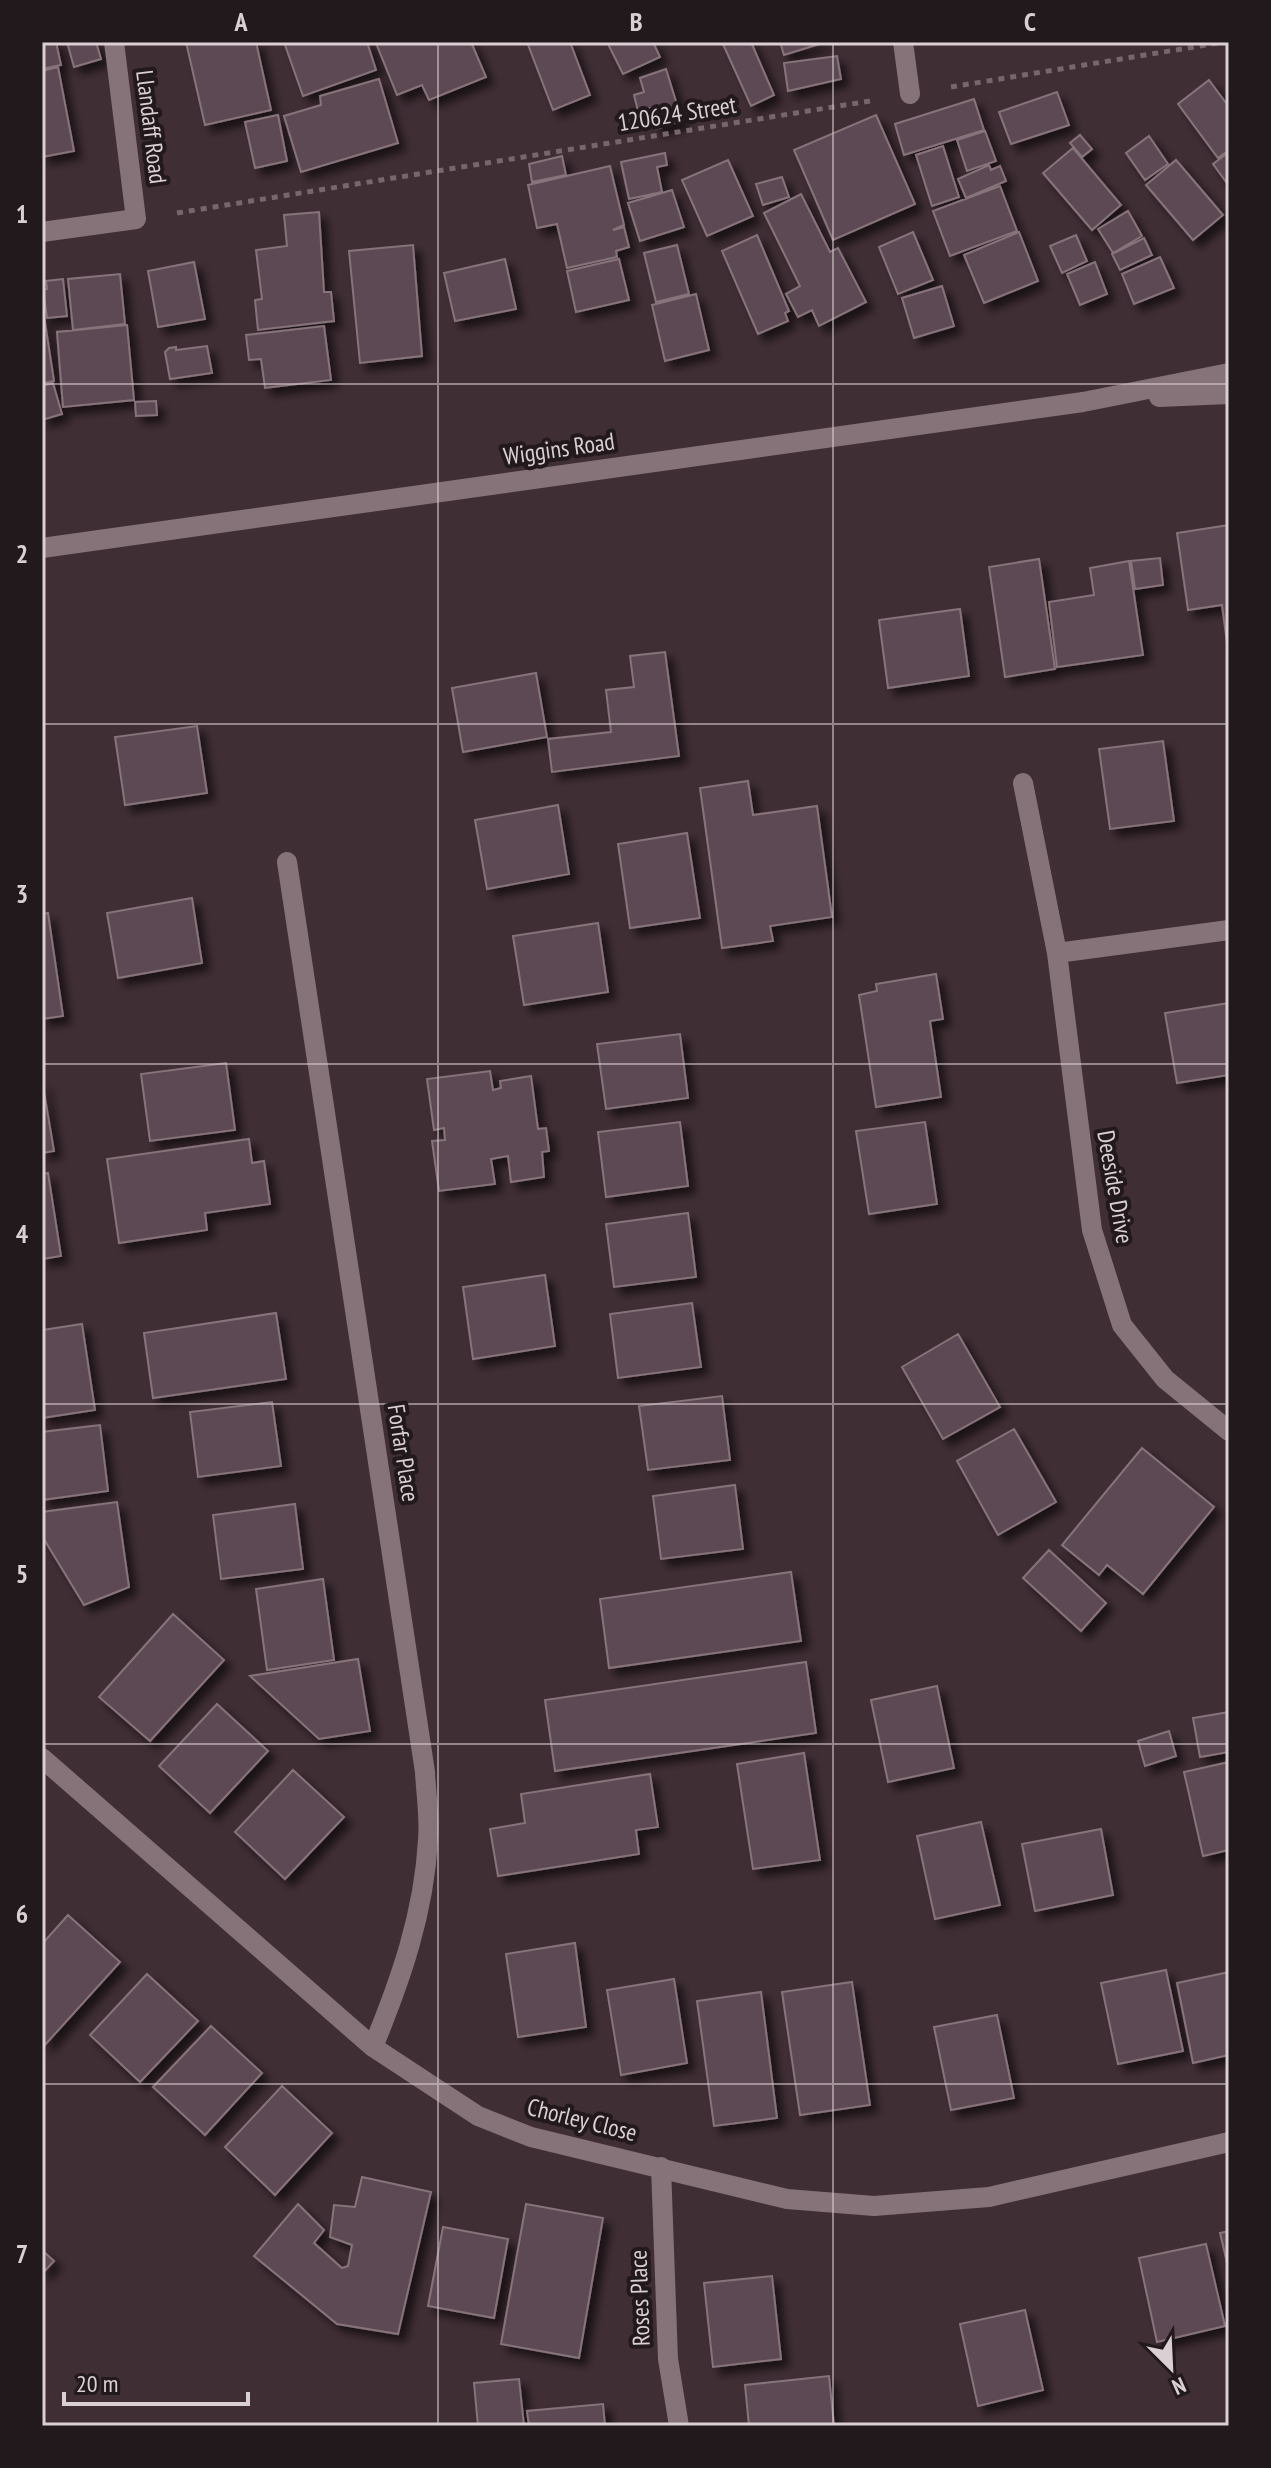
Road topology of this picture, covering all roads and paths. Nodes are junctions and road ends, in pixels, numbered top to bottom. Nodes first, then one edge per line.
1 (114, 42) edge
2 (903, 42) edge
3 (1224, 42) edge
4 (910, 94) junction
5 (136, 219) junction
6 (42, 232) edge
7 (1229, 373) edge
8 (1229, 394) edge
9 (1083, 402) junction
10 (42, 548) edge
11 (1023, 783) dead end
12 (287, 862) dead end
13 (1229, 930) edge
14 (1057, 953) junction
15 (1229, 1431) edge
16 (42, 1758) edge
17 (373, 2047) junction
18 (1229, 2142) edge
19 (661, 2167) junction
20 (679, 2426) edge

1 - 5 street, Llandaff Road
2 - 4 street
3 - 4 path, 120624 Street
4 - 5 path, 120624 Street
5 - 6 street
7 - 9 street, Wiggins Road
8 - 9 street, Wiggins Road
9 - 10 street, Wiggins Road
11 - 14 street, Deeside Drive
12 - 17 street, Forfar Place
13 - 14 street
14 - 15 street, Deeside Drive
16 - 17 street, Chorley Close
17 - 19 street, Chorley Close
18 - 19 street, Chorley Close
19 - 20 street, Roses Place

